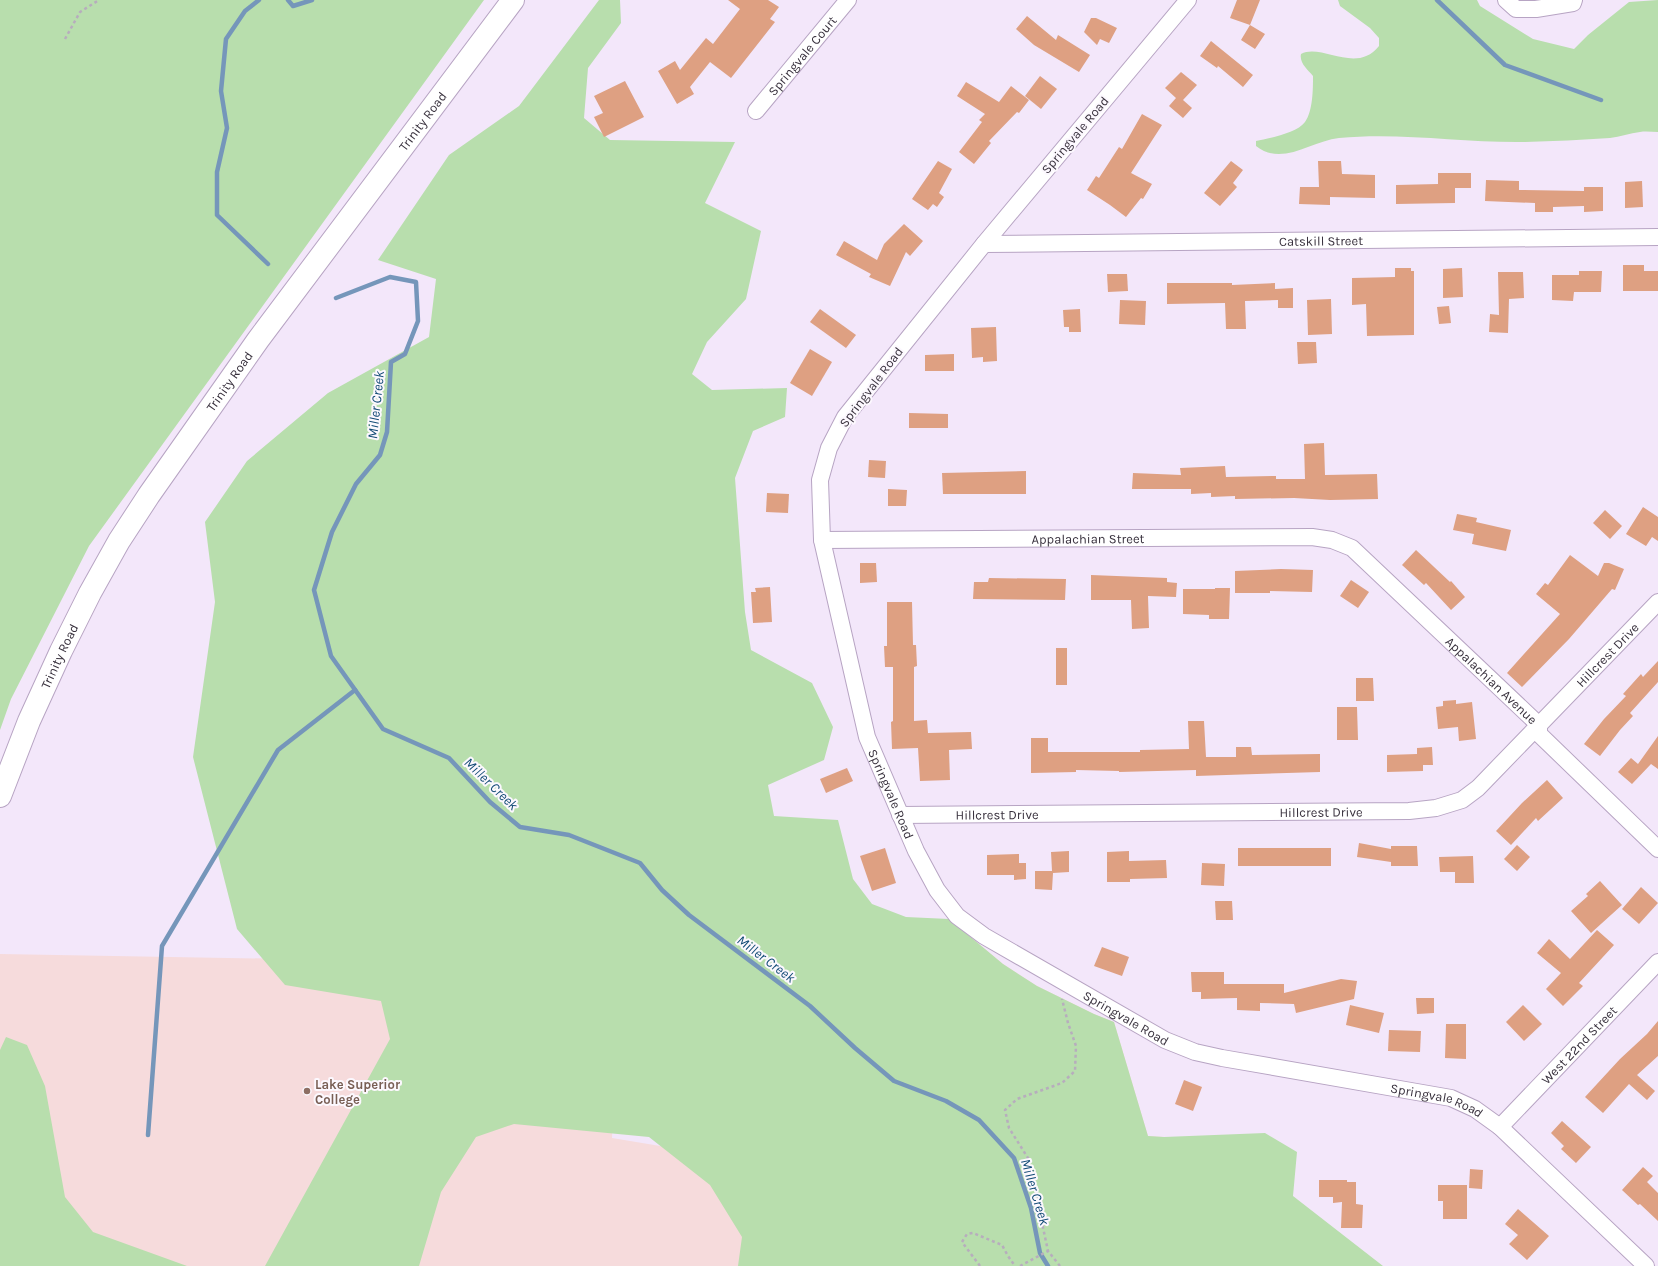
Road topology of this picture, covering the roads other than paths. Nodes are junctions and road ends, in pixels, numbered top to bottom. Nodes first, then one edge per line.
1 (514, 0) edge
2 (848, 0) edge
3 (1188, 0) edge
4 (1506, 0) edge
5 (1574, 0) edge
6 (756, 111) dead end
7 (1658, 237) edge
8 (984, 244) junction
9 (822, 540) junction
10 (1352, 548) joint
11 (1658, 602) edge
12 (1539, 725) junction
13 (0, 796) edge
14 (900, 814) junction
15 (1658, 849) edge
16 (1658, 962) edge
17 (1500, 1127) junction
18 (1646, 1266) edge

1 - 13 highway, Trinity Road
2 - 6 street, Springvale Court
3 - 8 street, Springvale Road
4 - 5 street
7 - 8 street, Catskill Street
8 - 9 street, Springvale Road
9 - 10 street, Appalachian Street
9 - 14 street, Springvale Road
10 - 12 street, Appalachian Avenue
11 - 12 street, Hillcrest Drive
12 - 14 street, Hillcrest Drive
12 - 15 street, Appalachian Avenue
14 - 17 street, Springvale Road
16 - 17 street, West 22nd Street
17 - 18 street, Springvale Road

